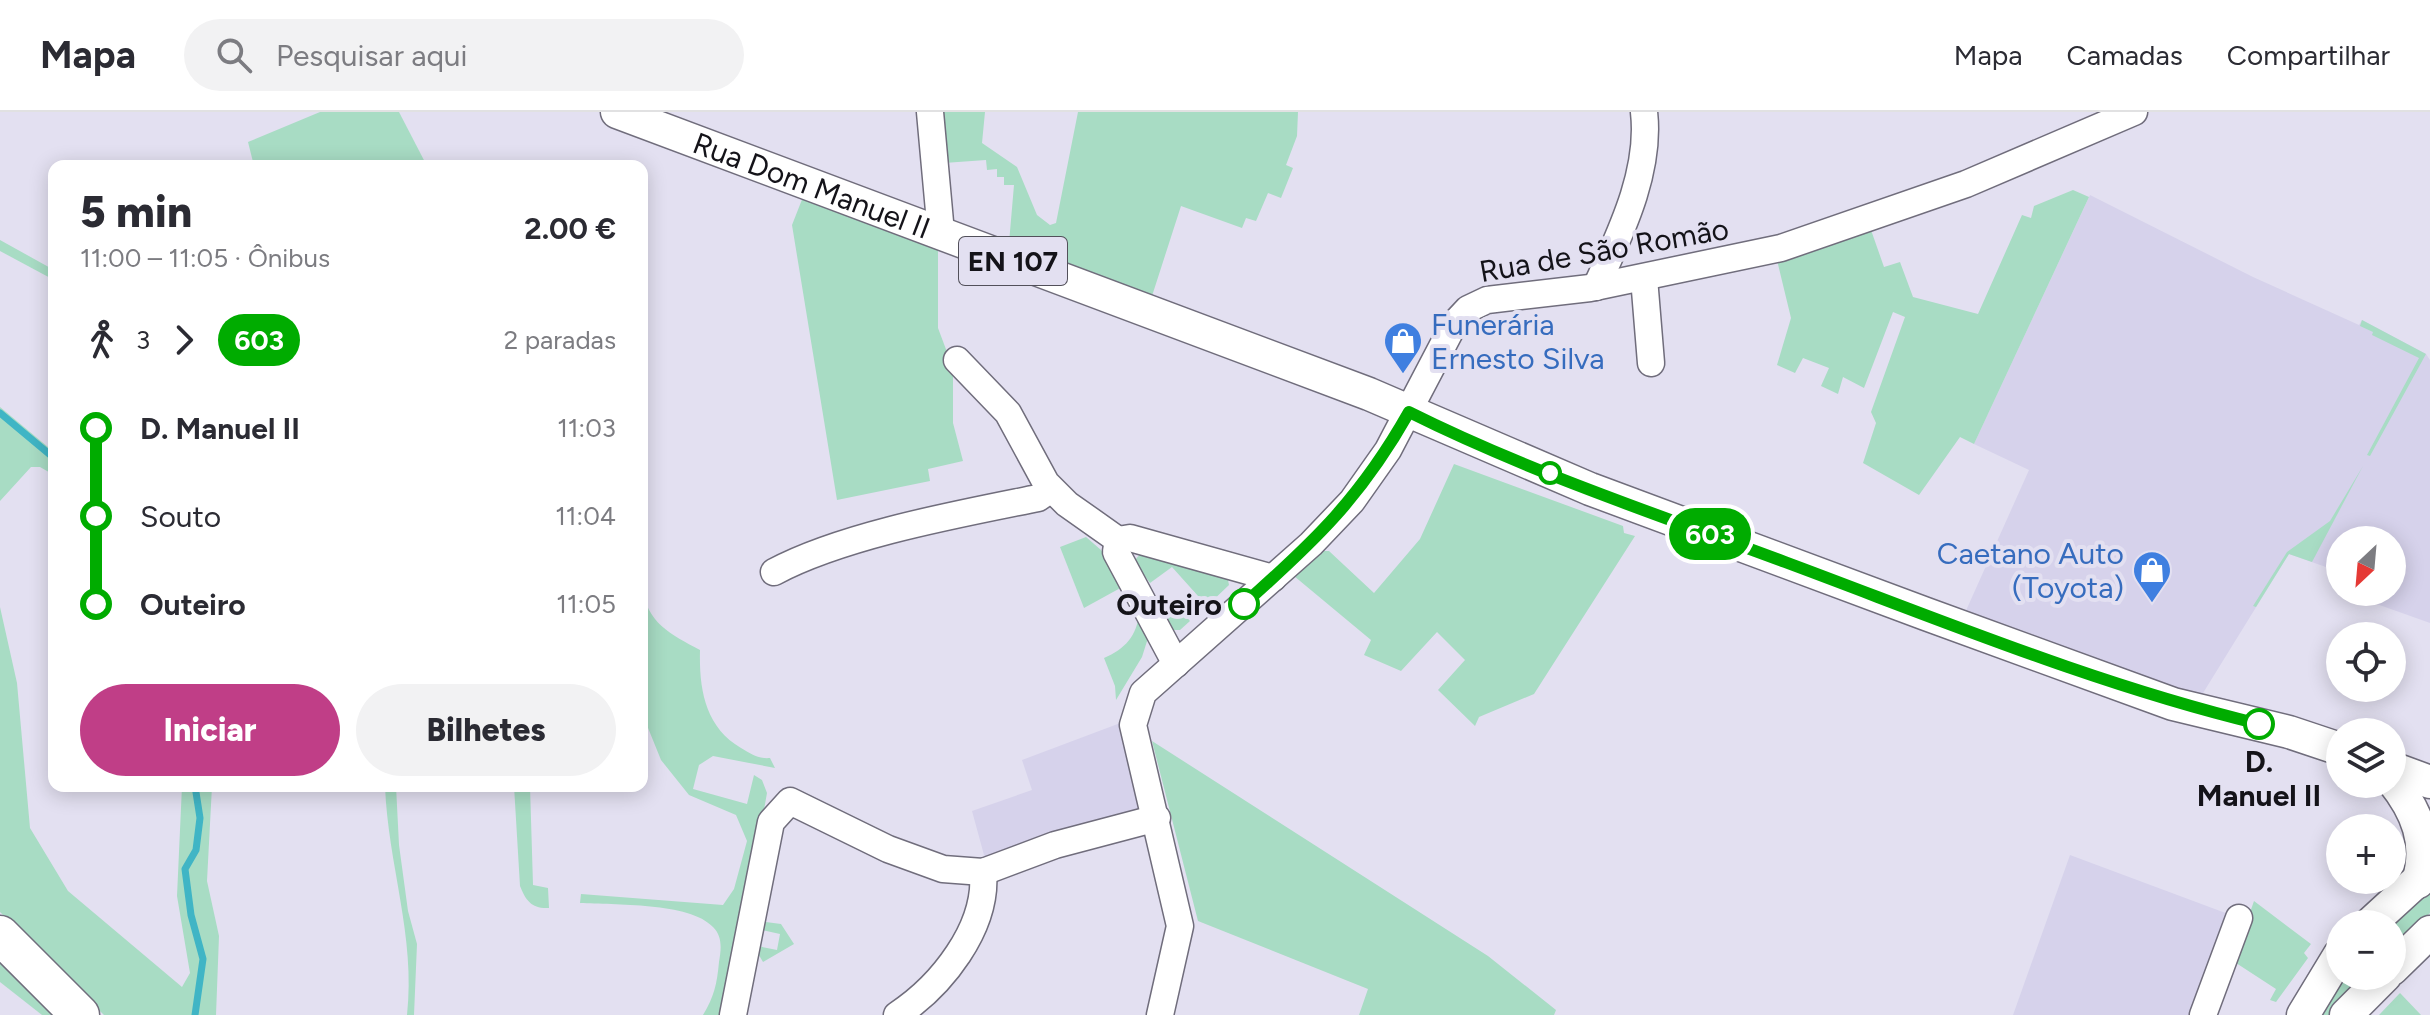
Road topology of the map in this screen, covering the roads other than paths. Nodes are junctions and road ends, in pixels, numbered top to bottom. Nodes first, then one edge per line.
1 (617, 112) edge
2 (930, 112) edge
3 (1644, 112) edge
4 (2134, 112) edge
5 (941, 233) junction
6 (1644, 278) junction
7 (1596, 287) junction
8 (957, 360) dead end
9 (1651, 363) dead end
10 (1409, 412) junction
11 (1051, 489) junction
12 (1118, 540) junction
13 (774, 572) dead end
14 (1273, 578) junction
15 (1176, 664) junction
16 (2326, 744) edge
17 (2406, 773) edge
18 (2430, 782) edge
19 (2403, 798) edge
20 (1157, 818) junction
21 (983, 872) junction
22 (2424, 876) edge
23 (2386, 910) edge
24 (2239, 918) dead end
25 (2430, 932) edge
26 (0, 935) edge
27 (2406, 955) edge
28 (2326, 977) edge
29 (2371, 990) edge
30 (80, 1015) edge
31 (733, 1015) edge
32 (897, 1015) edge
33 (1160, 1015) edge
34 (2203, 1015) edge
35 (2303, 1015) edge
36 (2346, 1015) edge

1 - 5 main road, Rua Dom Manuel II / EN 107
2 - 5 street
3 - 7 street
4 - 6 street, Rua de São Romão
5 - 10 main road, Rua Dom Manuel II / EN 107
6 - 7 street, Rua de São Romão
6 - 9 street
7 - 10 street, Rua de São Romão
8 - 11 street
10 - 14 street, Rua de São Romão
10 - 16 main road, EN 107
11 - 12 street
11 - 13 street
12 - 14 street
12 - 15 street
14 - 15 street, Rua de São Romão
15 - 20 street, Rua de São Romão
17 - 18 main road
19 - 22 main road
20 - 21 street
20 - 33 street, Rua de São Romão
21 - 31 street
21 - 32 street
22 - 23 main road
24 - 34 street
25 - 27 main road
26 - 30 highway
28 - 35 main road
29 - 36 main road

